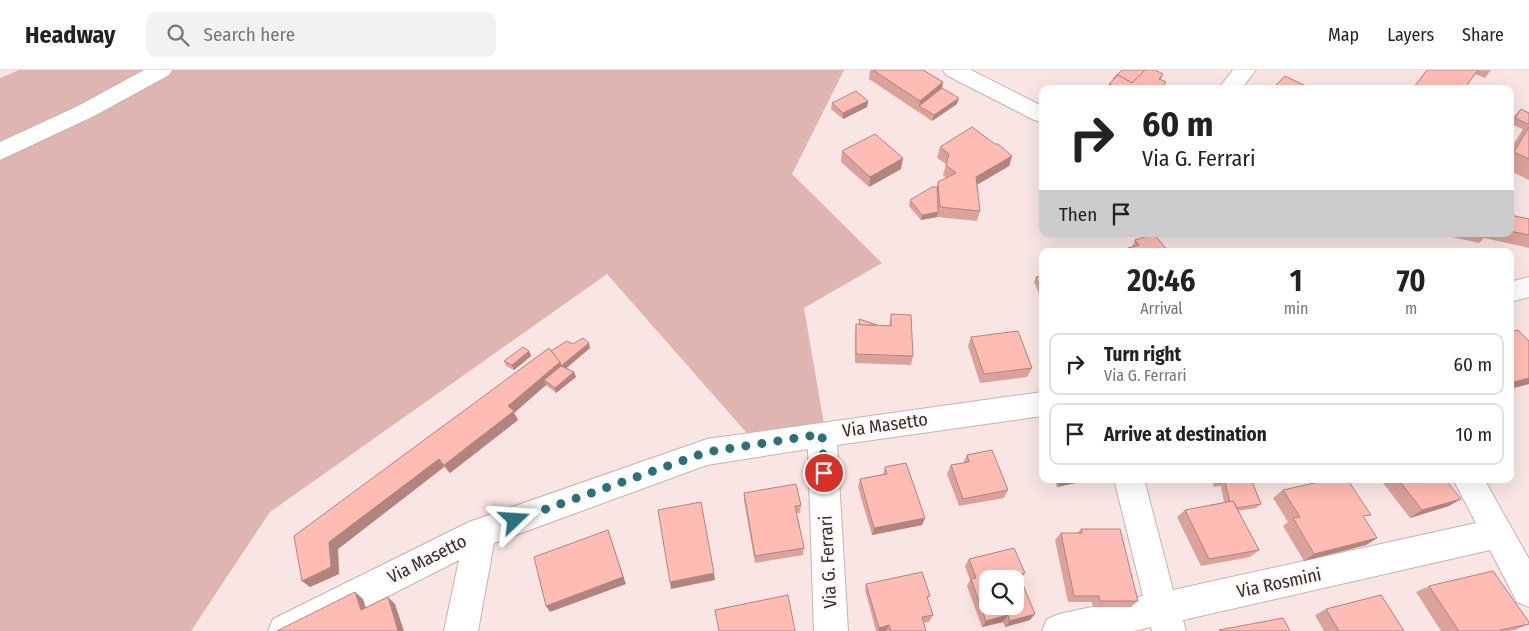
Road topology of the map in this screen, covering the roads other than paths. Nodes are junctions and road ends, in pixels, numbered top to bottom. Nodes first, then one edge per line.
1 (161, 70) edge
2 (1245, 70) edge
3 (968, 73) edge
4 (1232, 85) edge
5 (1039, 113) edge
6 (0, 152) edge
7 (1529, 287) edge
8 (1514, 291) edge
9 (1039, 404) edge
10 (822, 434) junction
11 (1131, 483) edge
12 (1470, 483) edge
13 (480, 533) junction
14 (1498, 533) junction
15 (1529, 591) edge
16 (1166, 620) edge
17 (285, 631) edge
18 (461, 631) edge
19 (832, 631) edge
20 (1059, 631) edge

1 - 6 street
2 - 4 street
3 - 5 street
7 - 8 street
9 - 10 street, Via Masetto
10 - 13 street, Via Masetto
10 - 19 street, Via G. Ferrari
11 - 16 street
12 - 14 street
13 - 17 street, Via Masetto
13 - 18 street
14 - 15 street
14 - 16 street, Via Rosmini
16 - 20 street, Via Rosmini

